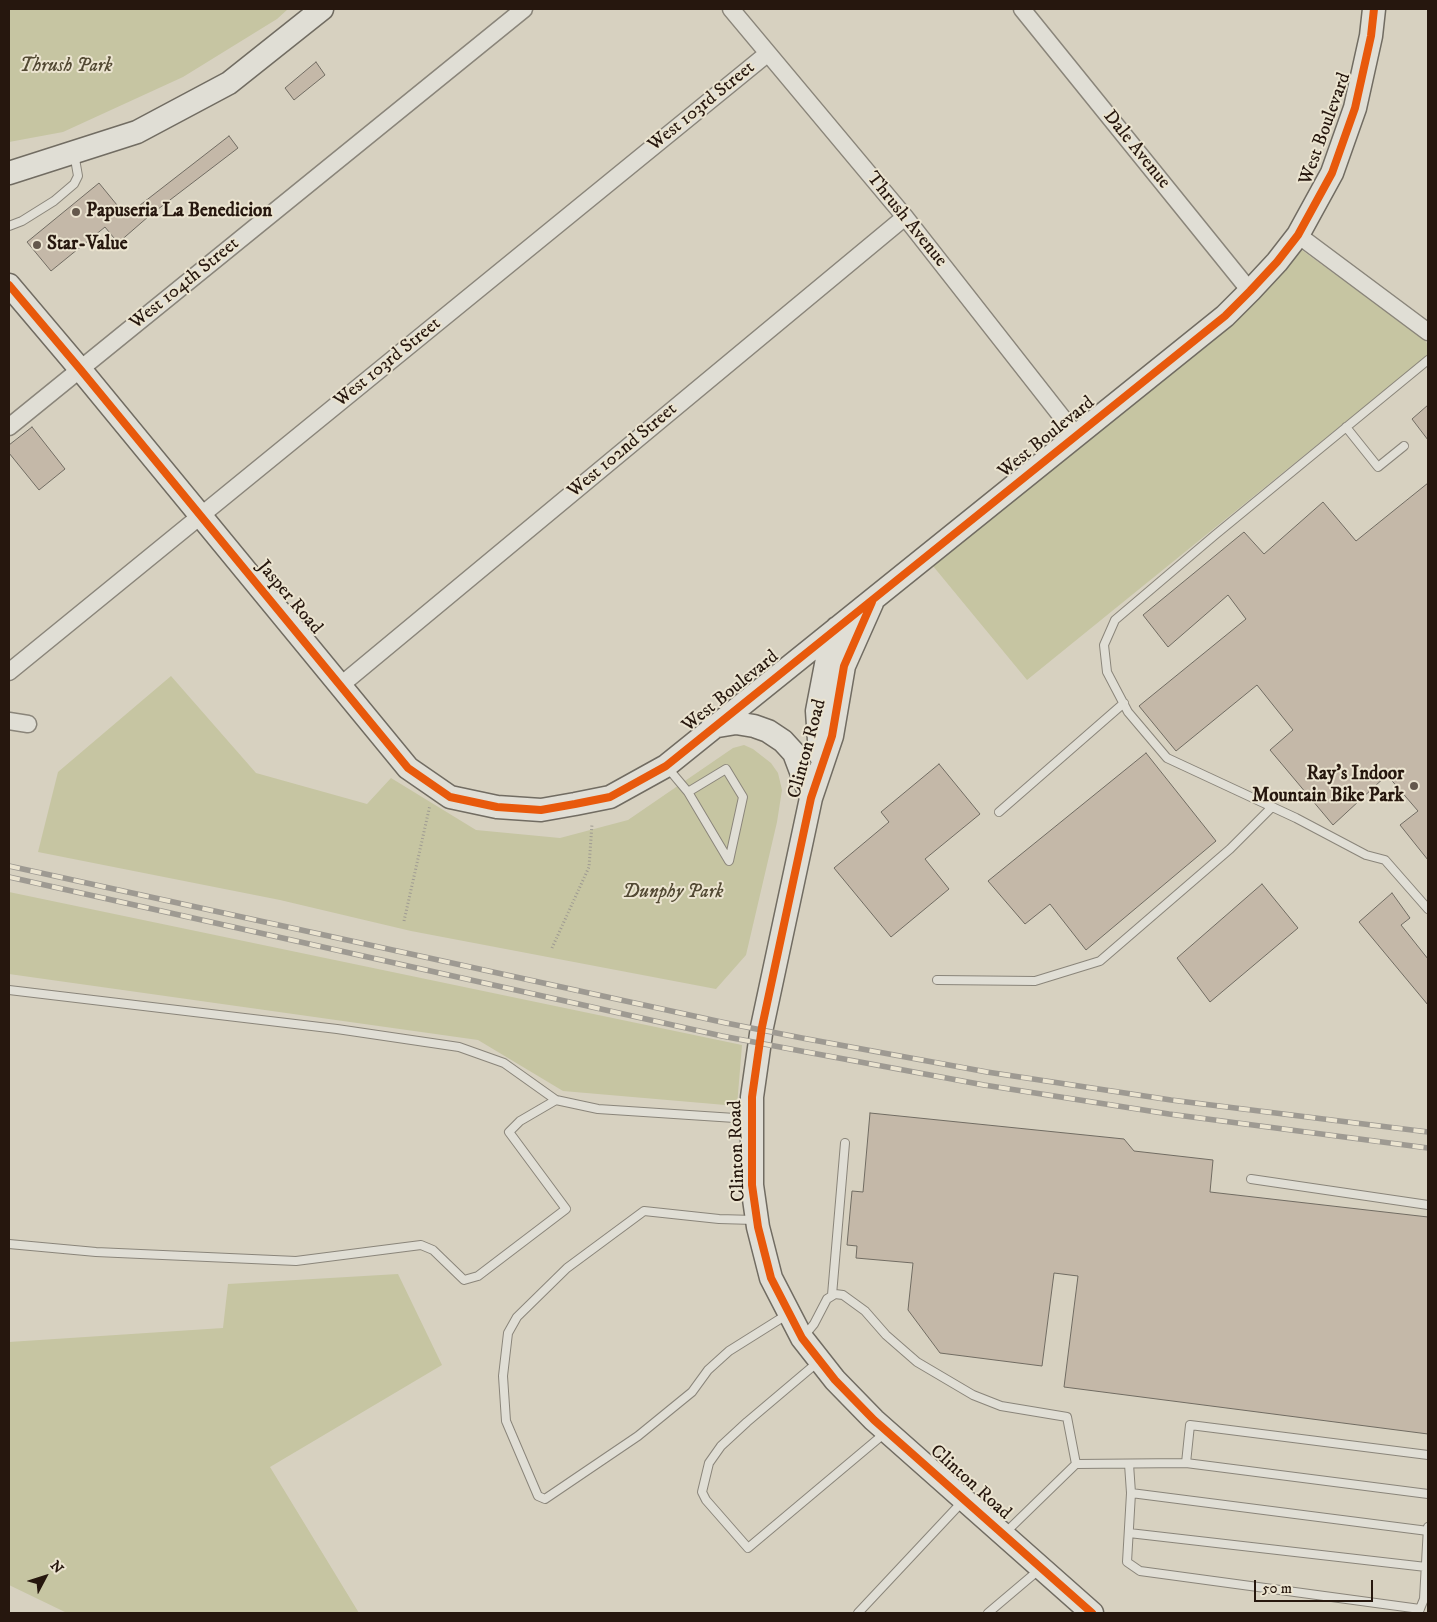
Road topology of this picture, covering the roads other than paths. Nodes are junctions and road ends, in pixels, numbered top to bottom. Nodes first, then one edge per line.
1 (322, 9) edge
2 (524, 9) edge
3 (731, 9) edge
4 (1022, 9) edge
5 (1374, 9) edge
6 (767, 54) junction
7 (74, 152) junction
8 (9, 172) edge
9 (905, 217) junction
10 (9, 226) edge
11 (1298, 235) junction
12 (9, 285) edge
13 (1250, 291) junction
14 (1428, 332) edge
15 (1428, 360) edge
16 (80, 369) junction
17 (9, 427) edge
18 (1346, 427) junction
19 (1076, 435) junction
20 (1404, 446) dead end
21 (199, 516) junction
22 (873, 600) junction
23 (837, 628) junction
24 (836, 662) junction
25 (9, 672) edge
26 (341, 685) junction
27 (1124, 703) junction
28 (9, 721) edge
29 (28, 724) dead end
30 (711, 728) junction
31 (666, 766) junction
32 (688, 792) junction
33 (610, 797) joint
34 (811, 798) junction
35 (1272, 807) junction
36 (999, 812) dead end
37 (1428, 909) edge
38 (937, 980) dead end
39 (9, 990) edge
40 (556, 1100) junction
41 (752, 1119) junction
42 (845, 1143) dead end
43 (1251, 1179) dead end
44 (1428, 1205) edge
45 (757, 1220) junction
46 (9, 1244) edge
47 (832, 1295) junction
48 (789, 1313) junction
49 (802, 1338) junction
50 (820, 1360) junction
51 (887, 1431) junction
52 (1428, 1455) edge
53 (1186, 1463) junction
54 (1076, 1464) junction
55 (1129, 1464) junction
56 (1131, 1493) junction
57 (1428, 1494) edge
58 (964, 1500) junction
59 (1428, 1527) edge
60 (1428, 1531) edge
61 (1129, 1532) junction
62 (1003, 1534) junction
63 (1426, 1567) junction
64 (1041, 1568) junction
65 (1419, 1611) edge
66 (858, 1613) edge
67 (988, 1613) edge
68 (1092, 1613) edge

1 - 7 street
2 - 16 street, West 104th Street
3 - 6 street, Thrush Avenue
4 - 13 street, Dale Avenue
5 - 11 street, West Boulevard
6 - 9 street, Thrush Avenue
6 - 21 street, West 103rd Street
7 - 8 street
7 - 10 lane
9 - 19 street, Thrush Avenue
9 - 26 street, West 102nd Street
11 - 13 street, West Boulevard
11 - 14 street
12 - 16 street, Jasper Road
13 - 19 street, West Boulevard
15 - 18 lane
16 - 17 street, West 104th Street
16 - 21 street, Jasper Road
18 - 20 lane
18 - 27 lane
19 - 22 street, West Boulevard
21 - 25 street, West 103rd Street
21 - 26 street, Jasper Road
22 - 23 street, West Boulevard
22 - 24 street, Clinton Road
23 - 24 street, Clinton Road
23 - 30 street, West Boulevard
24 - 34 street, Clinton Road
26 - 33 street, Jasper Road
27 - 35 lane
27 - 36 lane
28 - 29 street
30 - 31 street, West Boulevard
30 - 34 street
31 - 32 lane
31 - 33 street, West Boulevard
32 - 32 lane
34 - 41 street, Clinton Road
35 - 37 lane
35 - 38 lane
39 - 40 lane
40 - 41 lane
40 - 46 lane
41 - 45 street, Clinton Road
42 - 47 lane
43 - 44 lane
45 - 48 street, Clinton Road
45 - 48 lane
47 - 49 lane
47 - 54 lane
48 - 49 street, Clinton Road
49 - 50 street, Clinton Road
50 - 51 street, Clinton Road
50 - 51 lane
51 - 58 street, Clinton Road
52 - 53 lane
53 - 55 lane
53 - 57 lane
54 - 55 lane
54 - 62 lane
55 - 56 lane
56 - 60 lane
56 - 61 lane
58 - 62 street, Clinton Road
58 - 66 lane
59 - 60 lane
60 - 63 lane
61 - 63 lane
61 - 65 lane
62 - 64 street, Clinton Road
63 - 65 lane
64 - 67 lane
64 - 68 street, Clinton Road

